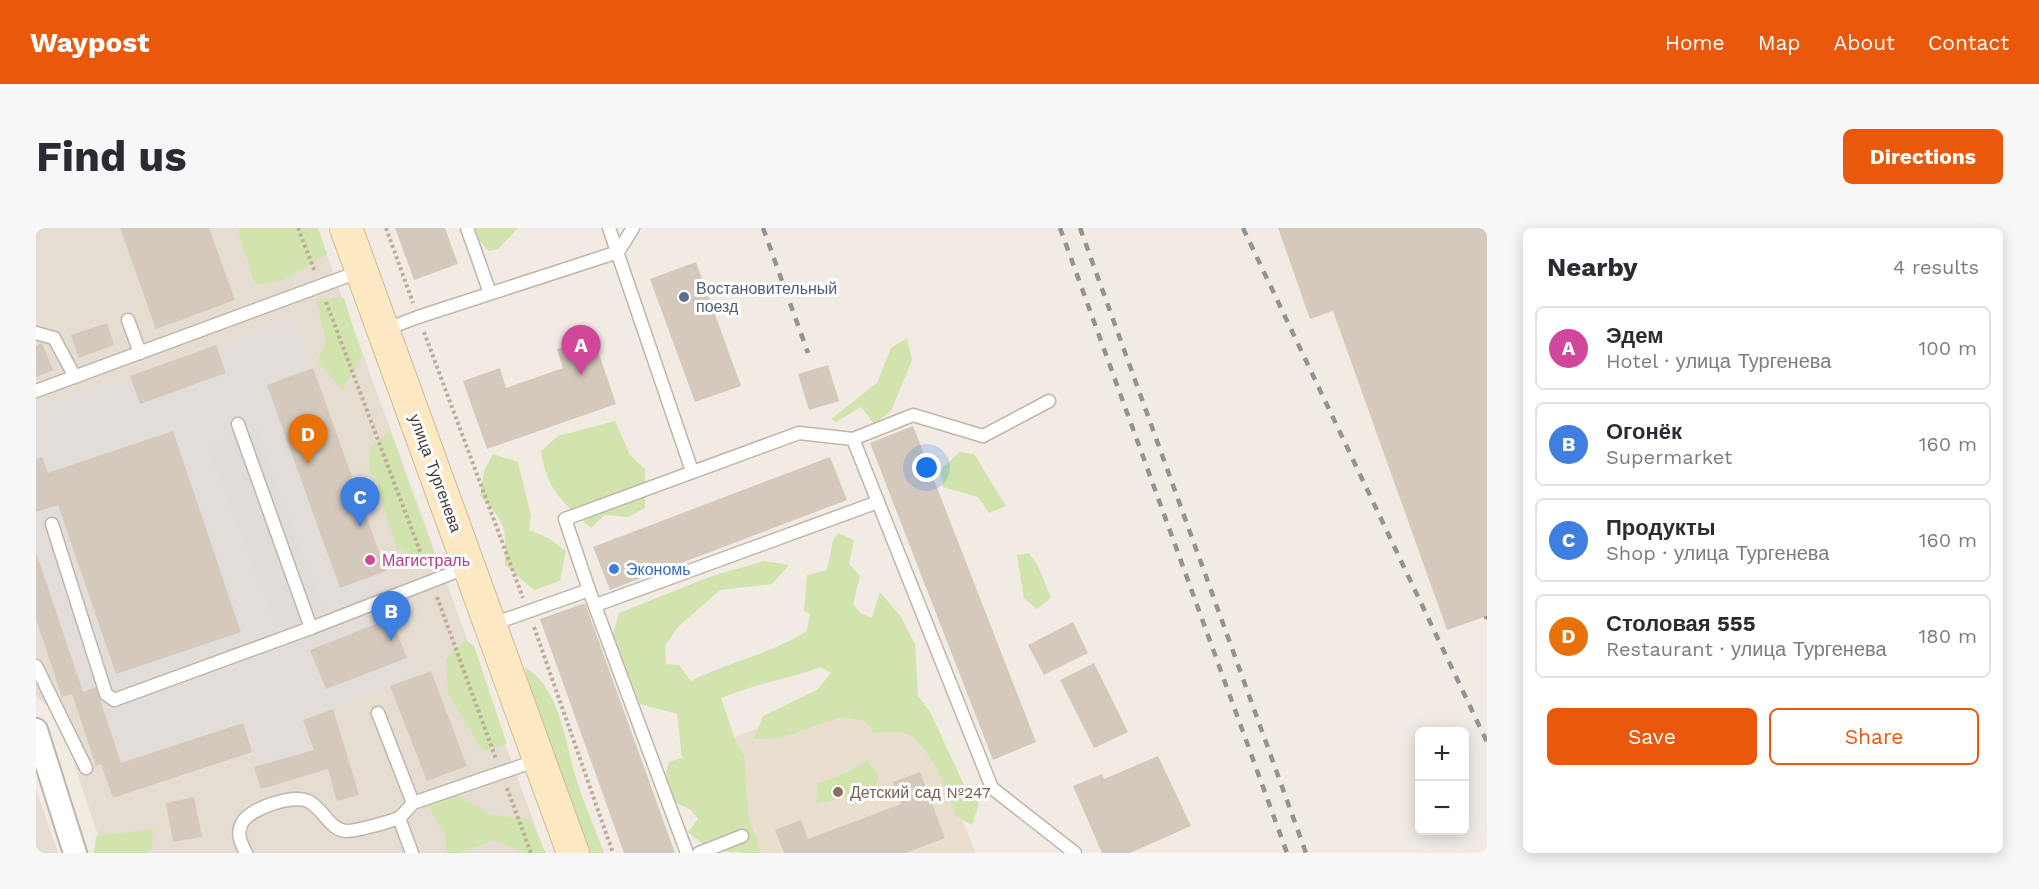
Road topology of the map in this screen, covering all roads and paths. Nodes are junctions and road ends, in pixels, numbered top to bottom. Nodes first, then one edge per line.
1 (298, 228) edge
2 (346, 228) edge
3 (386, 228) edge
4 (467, 228) edge
5 (609, 228) edge
6 (633, 228) edge
7 (618, 252) junction
8 (362, 270) junction
9 (321, 287) junction
10 (490, 293) junction
11 (418, 317) junction
12 (128, 320) dead end
13 (384, 330) junction
14 (36, 333) edge
15 (140, 354) junction
16 (75, 377) junction
17 (36, 392) edge
18 (1049, 401) dead end
19 (238, 424) dead end
20 (853, 439) junction
21 (692, 471) junction
22 (878, 502) junction
23 (52, 524) dead end
24 (469, 567) junction
25 (430, 580) junction
26 (590, 590) junction
27 (596, 606) junction
28 (528, 611) junction
29 (490, 625) junction
30 (311, 628) junction
31 (36, 666) edge
32 (378, 712) dead end
33 (36, 729) edge
34 (539, 760) junction
35 (86, 768) dead end
36 (501, 771) junction
37 (413, 803) junction
38 (399, 818) junction
39 (742, 836) dead end
40 (75, 853) edge
41 (246, 853) edge
42 (412, 853) edge
43 (531, 853) edge
44 (573, 853) edge
45 (613, 853) edge
46 (687, 853) edge
47 (699, 853) edge
48 (1075, 853) edge

1 - 9 path
2 - 8 main road, улица Тургенева
3 - 11 path
4 - 10 lane
5 - 7 lane
6 - 7 lane
7 - 10 lane
7 - 21 lane
8 - 9 lane
8 - 13 main road, улица Тургенева
9 - 15 lane
9 - 25 path
10 - 11 lane
11 - 13 lane
11 - 28 path
12 - 15 lane
13 - 24 main road, улица Тургенева
14 - 16 lane
15 - 16 lane
16 - 17 lane
18 - 20 lane
19 - 30 lane
20 - 21 lane
20 - 22 lane
21 - 26 lane
22 - 27 lane
22 - 48 lane
23 - 30 lane
24 - 25 lane
24 - 29 main road, улица Тургенева
25 - 30 lane
25 - 36 path
26 - 27 lane
26 - 28 lane
27 - 46 lane
28 - 29 lane
28 - 45 path
29 - 34 main road, улица Тургенева
31 - 35 lane
32 - 37 lane
33 - 40 street
34 - 36 lane
34 - 44 main road, улица Тургенева
36 - 37 lane
36 - 43 path
37 - 38 lane
38 - 41 lane
38 - 42 lane
39 - 47 lane

